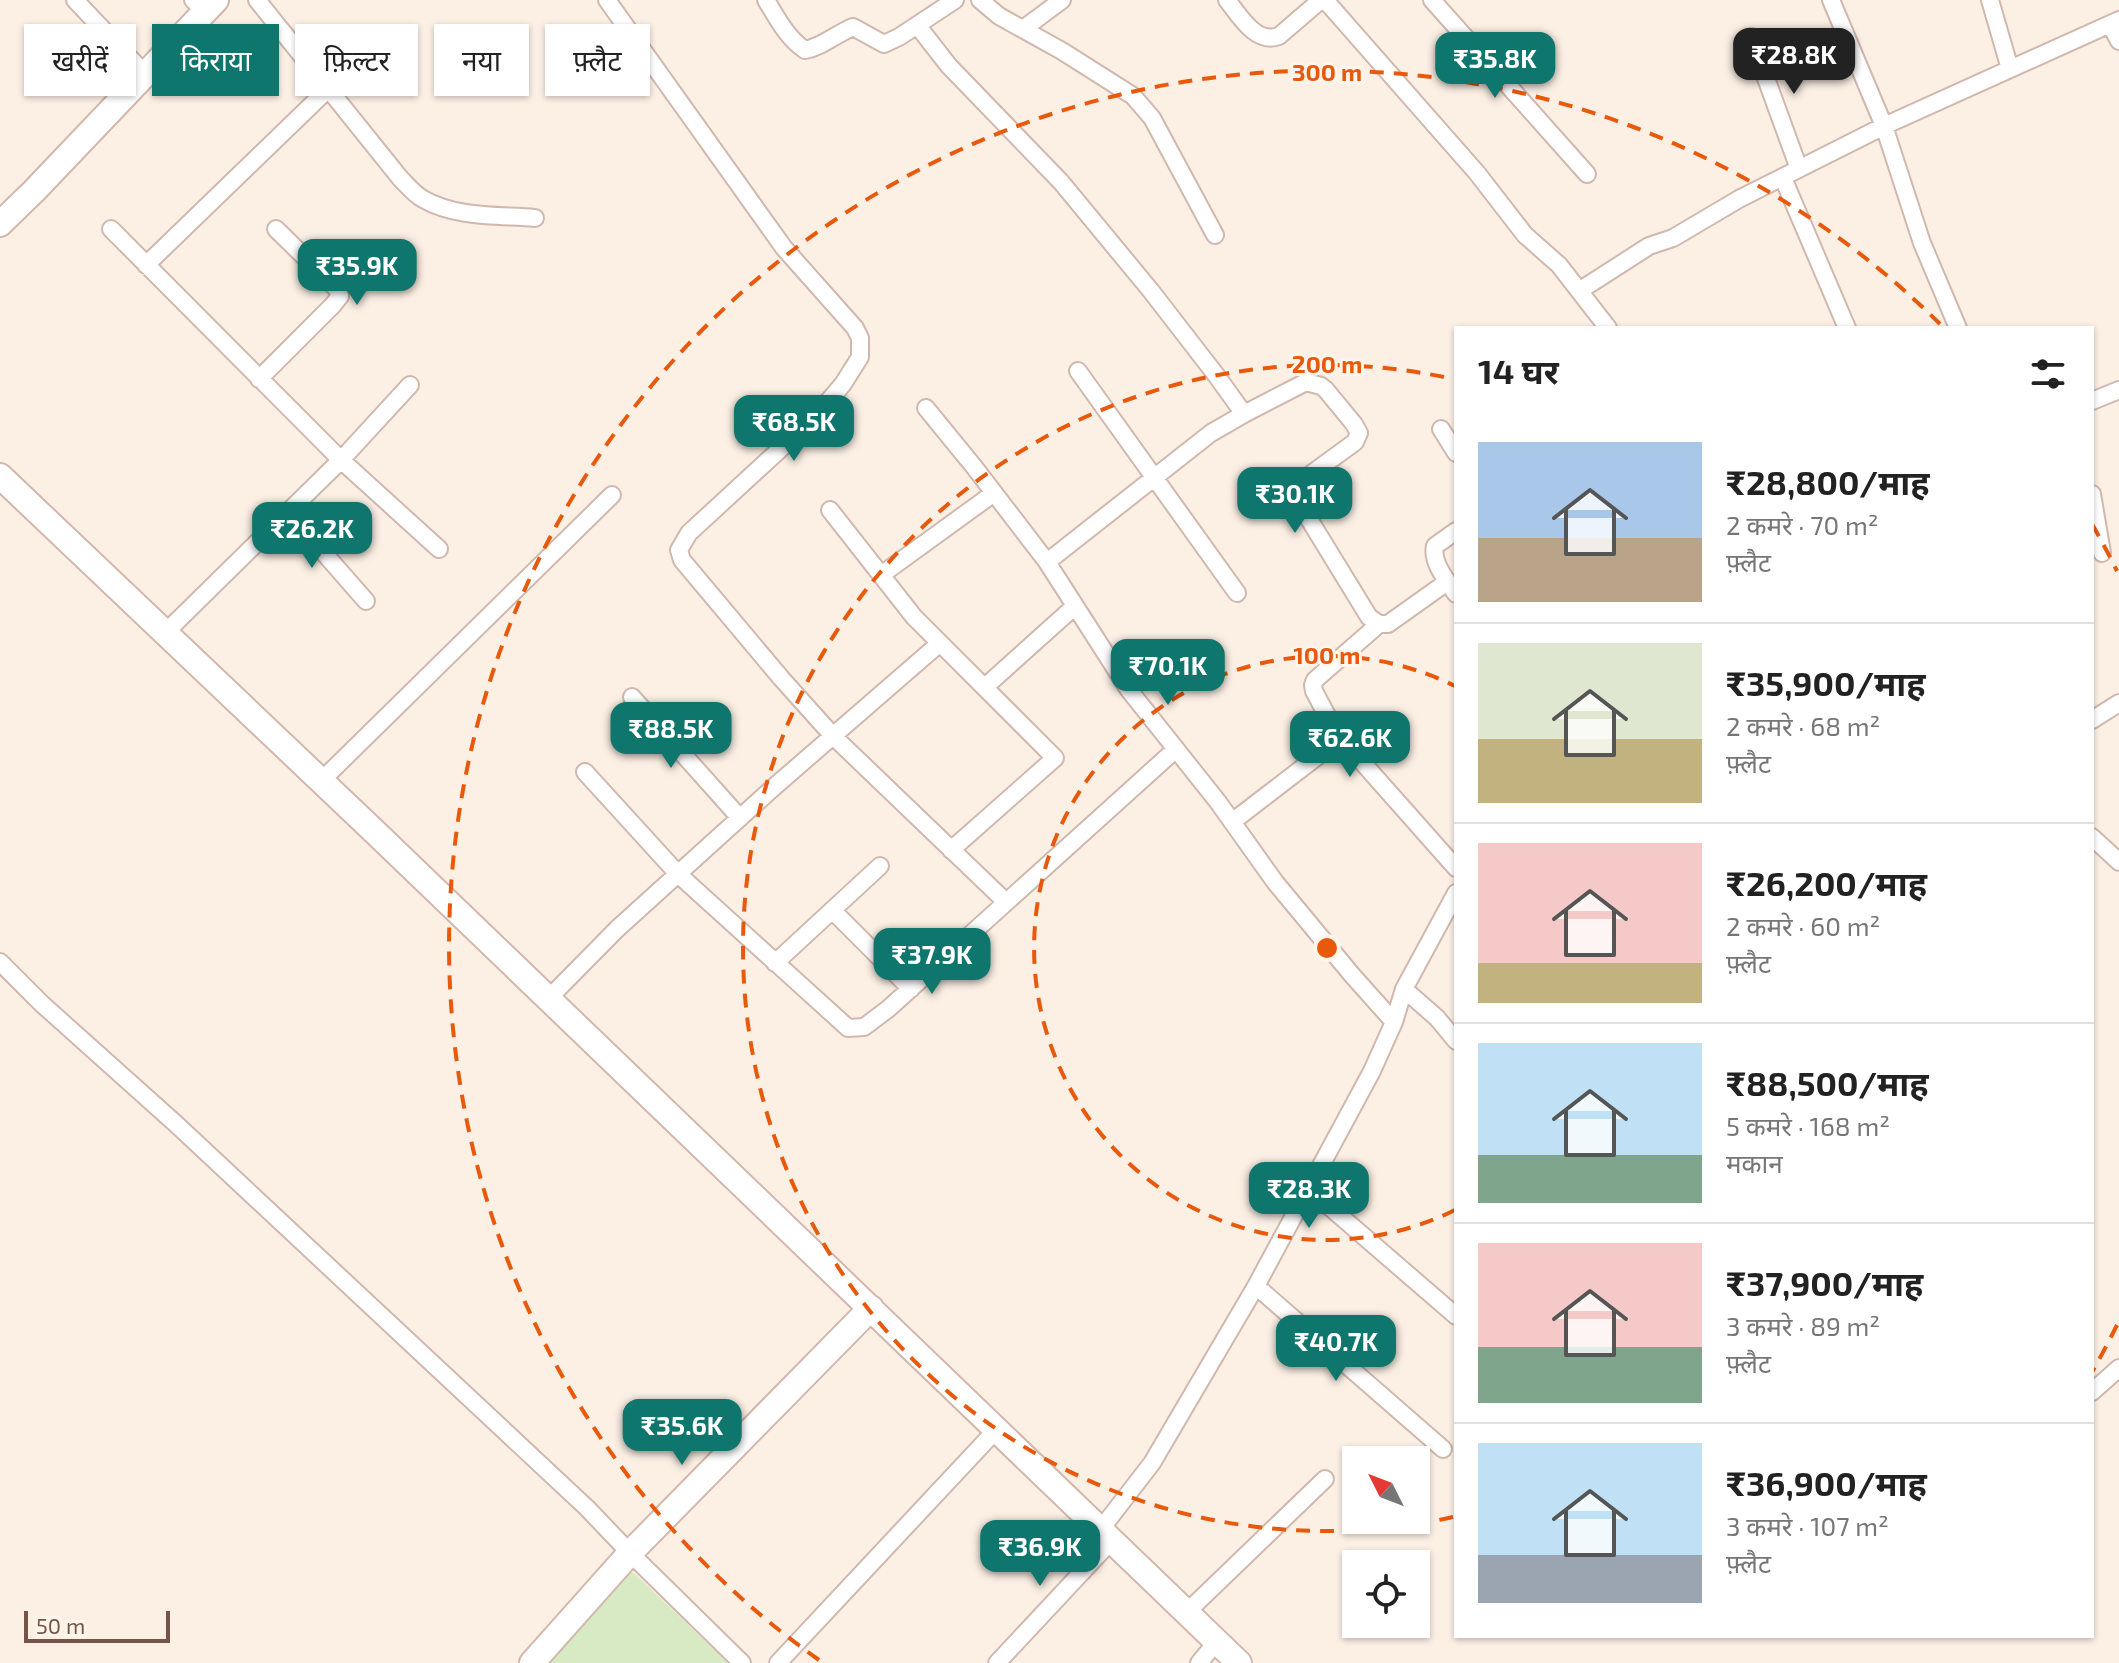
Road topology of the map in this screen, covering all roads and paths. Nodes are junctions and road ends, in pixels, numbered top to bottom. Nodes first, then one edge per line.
1 (75, 0) edge
2 (257, 0) edge
3 (607, 0) edge
4 (766, 0) edge
5 (955, 0) edge
6 (980, 0) edge
7 (1062, 0) edge
8 (1227, 0) edge
9 (1323, 0) edge
10 (1432, 0) edge
11 (1831, 0) edge
12 (1990, 0) edge
13 (205, 4) edge
14 (2115, 22) edge
15 (917, 25) junction
16 (1023, 29) junction
17 (1751, 37) dead end
18 (2119, 41) edge
19 (295, 48) edge
20 (2010, 69) junction
21 (145, 74) junction
22 (321, 96) edge
23 (334, 96) edge
24 (1884, 126) junction
25 (1799, 169) junction
26 (1587, 174) dead end
27 (1783, 178) junction
28 (535, 218) dead end
29 (0, 224) edge
30 (111, 229) dead end
31 (276, 229) dead end
32 (1215, 235) dead end
33 (146, 265) junction
34 (1579, 291) junction
35 (1606, 326) edge
36 (1846, 326) edge
37 (1957, 326) edge
38 (1078, 371) dead end
39 (259, 379) junction
40 (410, 385) dead end
41 (2119, 390) edge
42 (2094, 400) edge
43 (926, 408) dead end
44 (1244, 414) junction
45 (1441, 429) dead end
46 (1454, 450) edge
47 (341, 460) junction
48 (0, 476) edge
49 (1153, 477) junction
50 (994, 493) junction
51 (612, 495) dead end
52 (2094, 506) edge
53 (830, 510) dead end
54 (288, 512) junction
55 (1454, 532) edge
56 (439, 549) dead end
57 (2102, 553) dead end
58 (1047, 562) junction
59 (881, 575) junction
60 (1451, 588) edge
61 (1237, 593) dead end
62 (366, 601) dead end
63 (1075, 606) junction
64 (1379, 624) junction
65 (165, 633) junction
66 (940, 643) junction
67 (986, 686) junction
68 (632, 697) dead end
69 (2119, 703) edge
70 (2094, 719) edge
71 (833, 736) junction
72 (1341, 742) junction
73 (1176, 749) junction
74 (585, 772) dead end
75 (321, 781) junction
76 (740, 818) junction
77 (1232, 822) junction
78 (2094, 839) edge
79 (951, 850) junction
80 (2119, 862) edge
81 (880, 866) dead end
82 (1454, 866) edge
83 (678, 874) junction
84 (1454, 899) edge
85 (1006, 902) junction
86 (832, 910) junction
87 (0, 962) edge
88 (775, 963) junction
89 (911, 989) junction
90 (1404, 989) junction
91 (548, 999) junction
92 (1394, 1022) junction
93 (1454, 1039) edge
94 (1309, 1189) junction
95 (1256, 1286) junction
96 (871, 1308) junction
97 (1454, 1314) edge
98 (2119, 1368) edge
99 (2094, 1390) edge
100 (997, 1429) junction
101 (1443, 1449) dead end
102 (1325, 1479) dead end
103 (1106, 1534) junction
104 (630, 1553) junction
105 (1187, 1612) junction
106 (1217, 1641) junction
107 (532, 1663) edge
108 (742, 1663) edge
109 (778, 1663) edge
110 (997, 1663) edge
111 (1199, 1663) edge
112 (1239, 1663) edge

1 - 21 street
2 - 19 street
3 - 71 street
4 - 15 street
5 - 15 street
6 - 16 street
7 - 16 street
8 - 9 street
9 - 34 street
10 - 26 street
11 - 24 street
12 - 20 street
13 - 21 street
14 - 18 street
14 - 20 street
15 - 44 street
16 - 32 street
17 - 25 street
20 - 24 street
21 - 29 street
22 - 33 street
23 - 28 street
24 - 25 street
24 - 37 street
25 - 27 street
27 - 34 street
27 - 36 street
30 - 33 street
31 - 39 street
33 - 39 street
34 - 35 street
38 - 49 street
39 - 47 street
40 - 47 street
41 - 42 street
43 - 50 street
44 - 49 street
44 - 64 street
45 - 46 street
47 - 54 street
47 - 56 street
48 - 65 street
49 - 58 street
49 - 61 street
50 - 58 street
50 - 59 street
51 - 75 street
52 - 57 street
53 - 59 street
54 - 62 street
54 - 65 street
55 - 60 street
58 - 63 street
59 - 66 street
60 - 64 street
63 - 67 street
63 - 73 street
64 - 72 street
65 - 75 street
66 - 67 street
66 - 71 street
67 - 79 street
68 - 76 street
69 - 70 street
71 - 76 street
71 - 79 street
72 - 77 street
72 - 82 street
73 - 77 street
73 - 85 street
74 - 83 street
75 - 91 street
76 - 83 street
77 - 92 street
78 - 80 street
79 - 85 street
81 - 86 street
83 - 88 street
83 - 91 street
84 - 90 street
85 - 89 street
86 - 88 street
86 - 89 street
87 - 104 street
88 - 89 street
90 - 92 street
90 - 93 street
91 - 96 street
92 - 94 street
94 - 95 street
94 - 97 street
95 - 101 street
95 - 103 street
96 - 100 street
96 - 104 street
98 - 99 street
100 - 103 street
100 - 109 street
102 - 105 street
103 - 105 street
103 - 110 street
104 - 107 street
104 - 108 street
105 - 106 street
106 - 111 street
106 - 112 street

